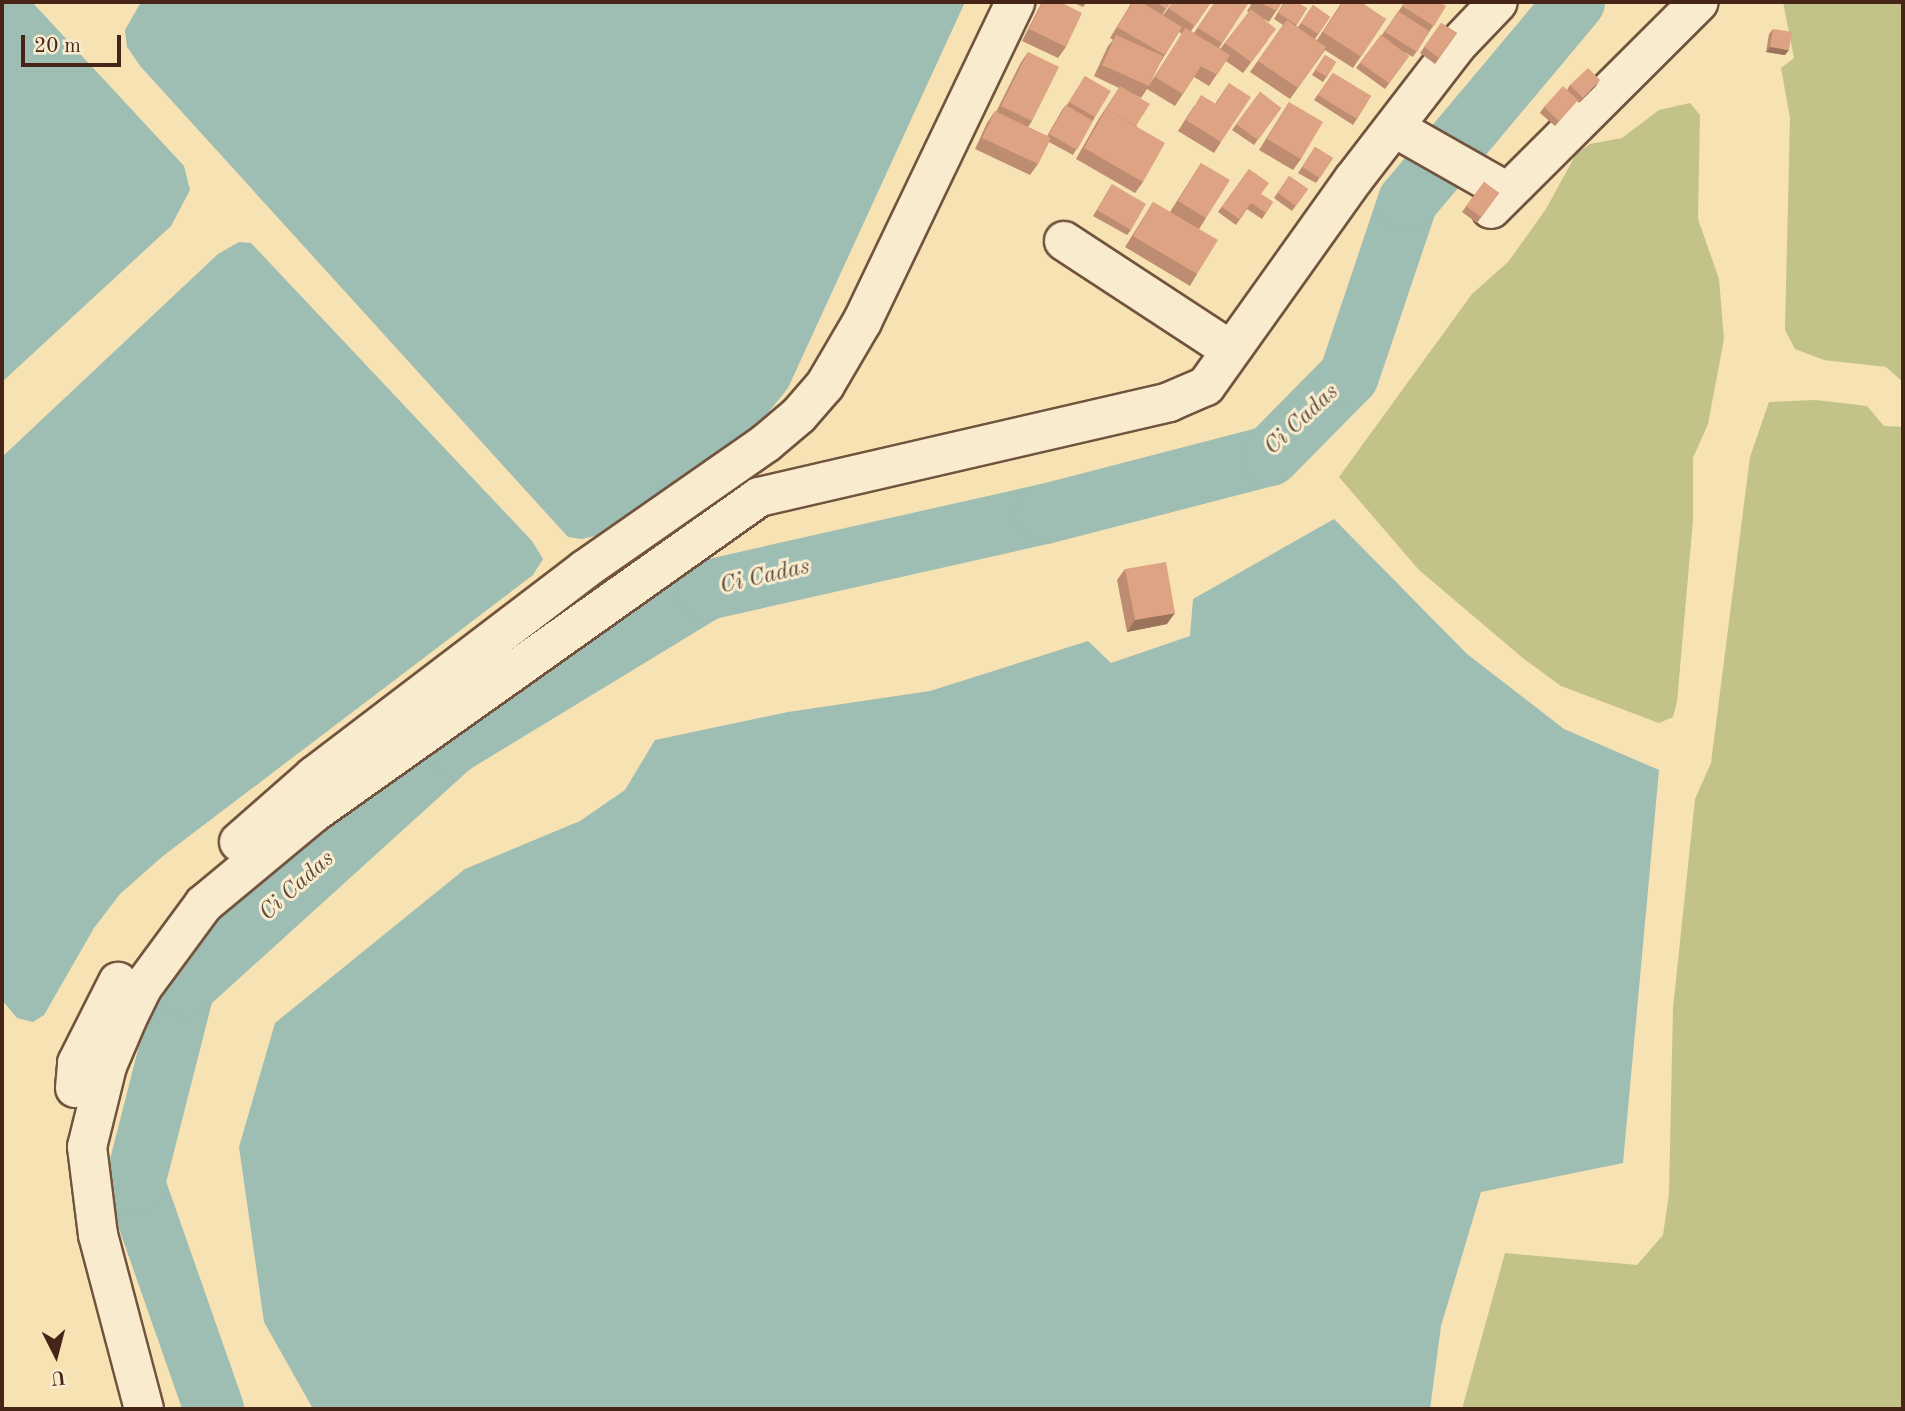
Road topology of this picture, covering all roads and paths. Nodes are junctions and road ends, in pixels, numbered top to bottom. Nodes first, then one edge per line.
1 (1015, 2) edge
2 (1498, 2) edge
3 (1699, 2) edge
4 (1422, 142) junction
5 (1064, 241) dead end
6 (1229, 349) junction
7 (75, 1088) dead end
8 (145, 1409) edge

1 - 7 street
2 - 4 street
3 - 4 street
4 - 6 street
5 - 6 street
6 - 8 street

